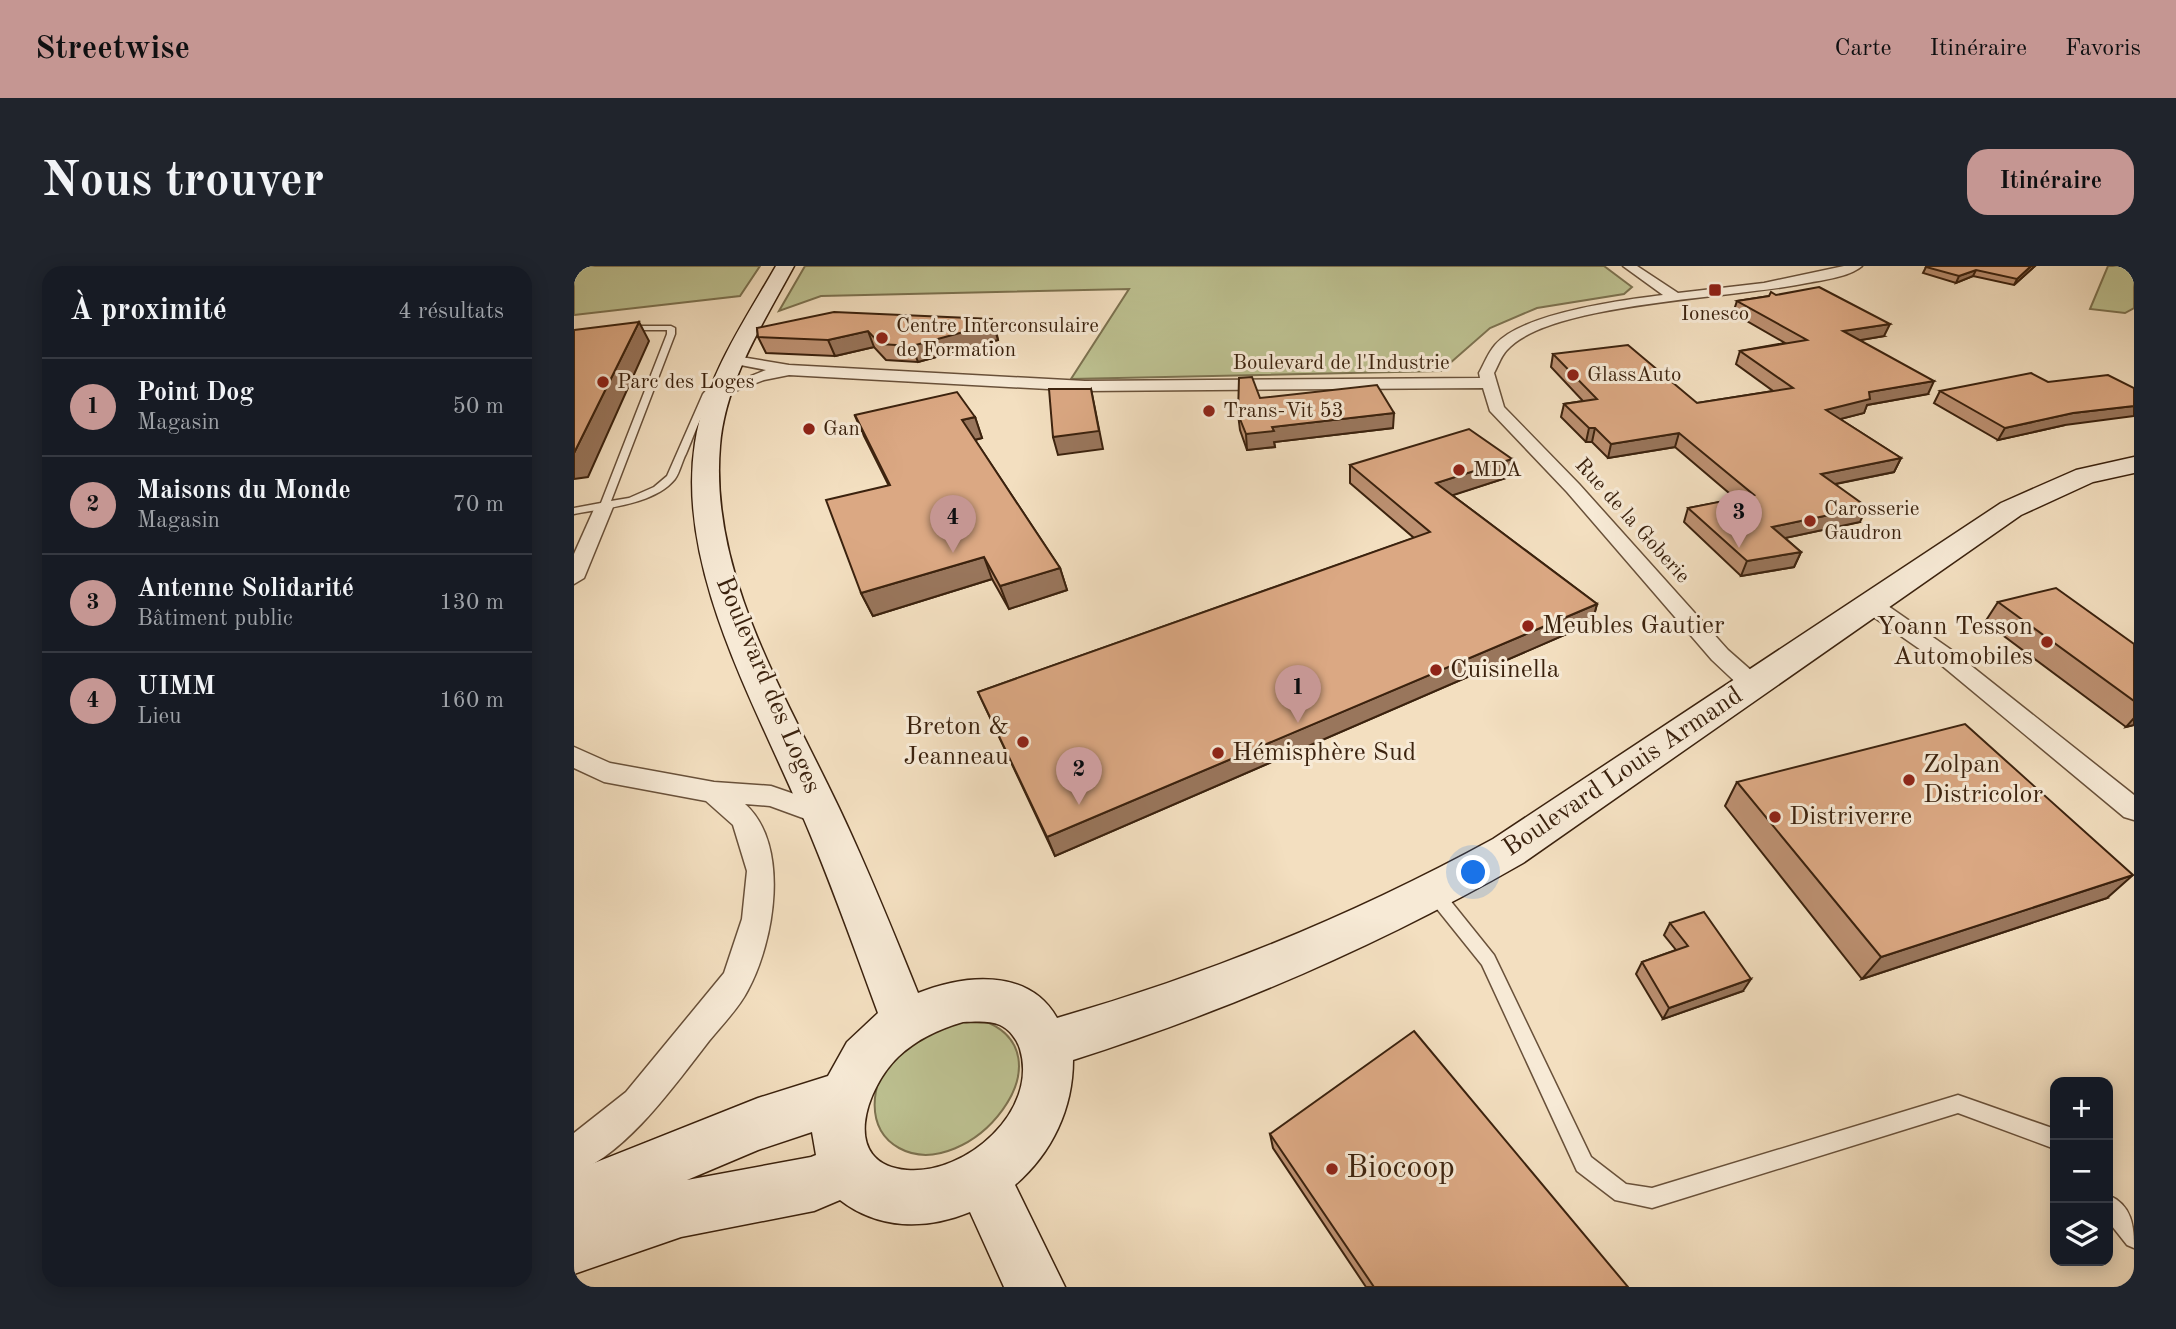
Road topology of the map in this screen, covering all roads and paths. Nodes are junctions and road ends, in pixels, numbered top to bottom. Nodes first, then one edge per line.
1 (785, 266) edge
2 (1629, 266) edge
3 (1856, 266) edge
4 (1676, 298) junction
5 (626, 328) edge
6 (735, 360) junction
7 (789, 370) junction
8 (1487, 383) junction
9 (722, 391) junction
10 (2134, 465) edge
11 (604, 507) junction
12 (574, 512) edge
13 (574, 579) edge
14 (1870, 604) junction
15 (1753, 685) junction
16 (574, 756) edge
17 (714, 792) junction
18 (2134, 810) edge
19 (822, 814) junction
20 (1435, 894) junction
21 (905, 1022) junction
22 (1046, 1045) junction
23 (843, 1097) junction
24 (2050, 1137) edge
25 (574, 1156) edge
26 (848, 1168) junction
27 (982, 1177) junction
28 (574, 1199) edge
29 (2113, 1211) edge
30 (2134, 1238) edge
31 (574, 1245) edge
32 (1035, 1287) edge

1 - 6 main road, Boulevard des Loges
2 - 4 street
3 - 4 street, Boulevard de l'Industrie
4 - 8 street, Boulevard de l'Industrie
5 - 11 lane
6 - 7 street, Boulevard de l'Industrie
6 - 9 main road, Boulevard des Loges
6 - 11 lane
7 - 8 street, Boulevard de l'Industrie
7 - 9 street, Boulevard de l'Industrie
8 - 15 street, Rue de la Goberie
9 - 19 main road, Boulevard des Loges
10 - 14 main road, Boulevard Louis Armand
11 - 12 lane
11 - 13 street
14 - 15 main road, Boulevard Louis Armand
14 - 18 street
15 - 20 main road, Boulevard Louis Armand
16 - 17 street
17 - 19 street
17 - 25 street
19 - 21 main road, Boulevard des Loges
20 - 22 main road, Boulevard Louis Armand
20 - 24 lane
21 - 22 main road
21 - 23 main road
22 - 27 main road
23 - 26 main road
23 - 28 main road
26 - 27 main road
26 - 31 main road
27 - 32 main road
29 - 30 lane

